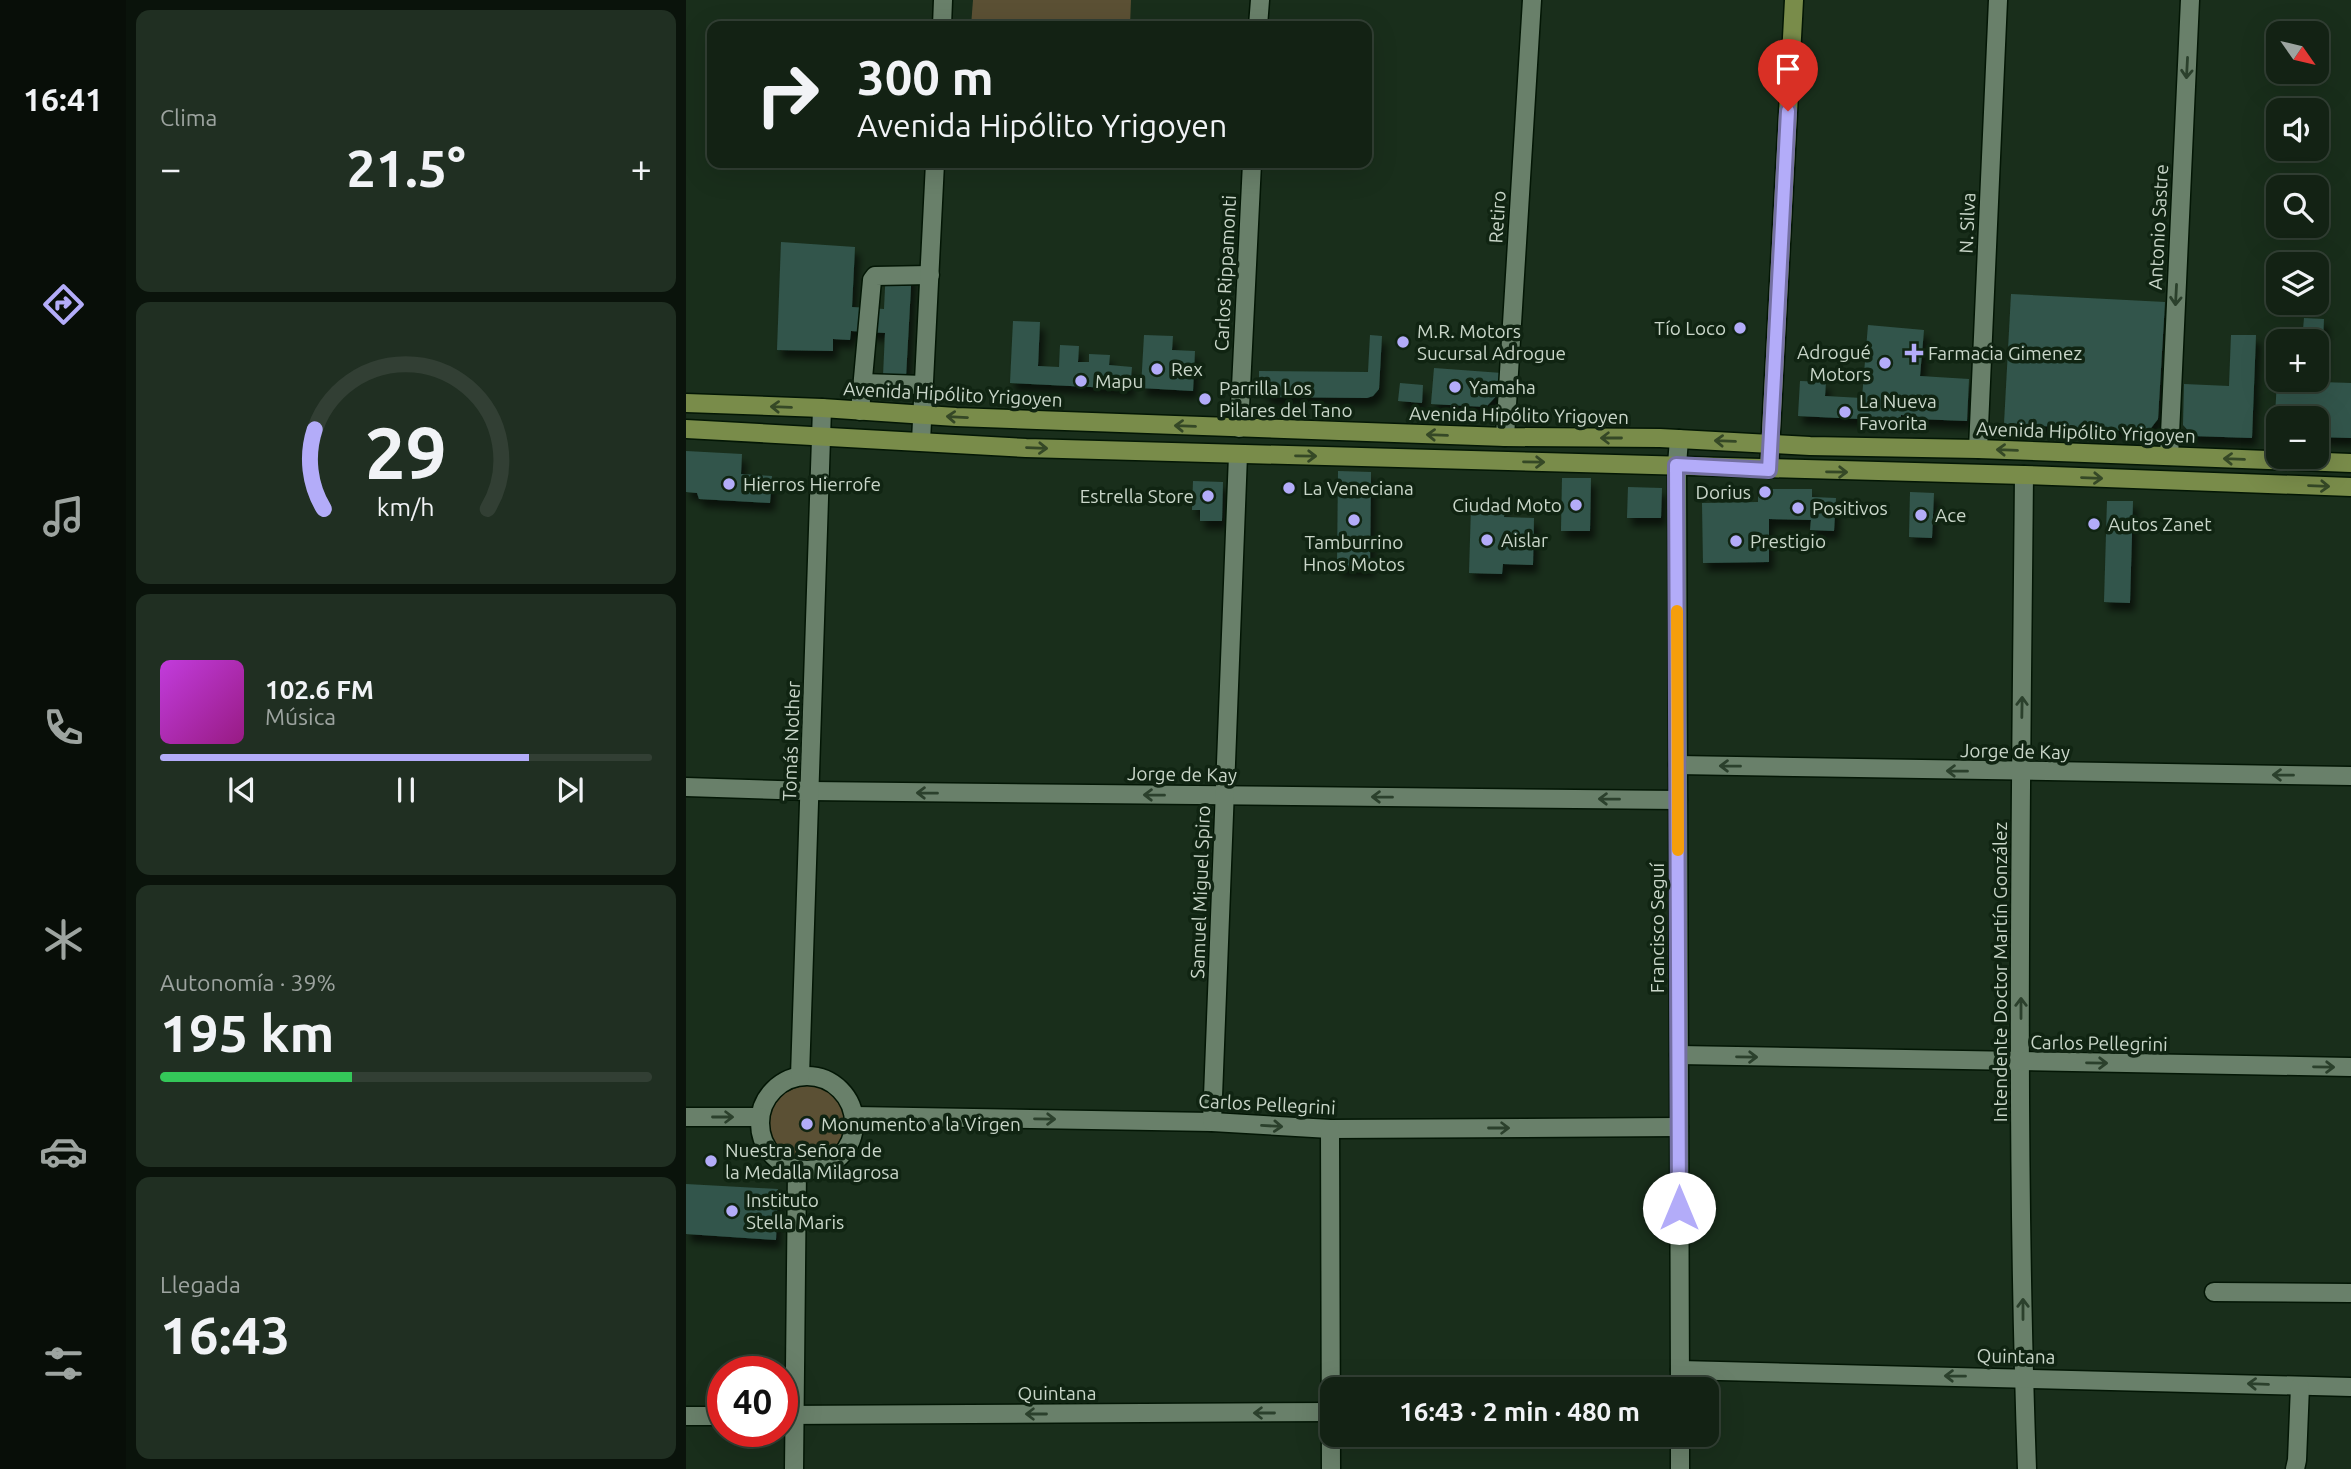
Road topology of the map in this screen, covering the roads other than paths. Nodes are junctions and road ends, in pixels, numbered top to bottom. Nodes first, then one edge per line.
1 (943, 0) edge
2 (1260, 0) edge
3 (1532, 0) edge
4 (1794, 0) edge
5 (1998, 0) edge
6 (2190, 0) edge
7 (942, 21) edge
8 (1258, 21) edge
9 (935, 168) edge
10 (1252, 168) edge
11 (930, 275) junction
12 (863, 383) junction
13 (924, 385) junction
14 (686, 403) edge
15 (822, 408) junction
16 (860, 411) junction
17 (922, 414) junction
18 (1239, 428) junction
19 (686, 429) edge
20 (822, 436) junction
21 (1505, 437) junction
22 (1679, 439) junction
23 (921, 441) junction
24 (1770, 443) junction
25 (1978, 449) junction
26 (1238, 455) junction
27 (2169, 456) junction
28 (2351, 463) edge
29 (1676, 465) junction
30 (1769, 470) junction
31 (2024, 475) junction
32 (2351, 487) edge
33 (1678, 765) junction
34 (2021, 772) junction
35 (2351, 776) edge
36 (686, 788) edge
37 (810, 791) junction
38 (1224, 796) junction
39 (1678, 800) junction
40 (1679, 1055) junction
41 (2021, 1062) junction
42 (2351, 1067) edge
43 (800, 1076) junction
44 (686, 1116) edge
45 (854, 1116) junction
46 (760, 1117) junction
47 (1212, 1122) junction
48 (1679, 1128) junction
49 (1330, 1129) junction
50 (797, 1170) junction
51 (2214, 1292) dead end
52 (2351, 1293) edge
53 (790, 1356) edge
54 (1679, 1370) junction
55 (1331, 1377) edge
56 (1679, 1377) edge
57 (2024, 1377) junction
58 (2300, 1385) junction
59 (2351, 1387) edge
60 (1320, 1412) edge
61 (798, 1415) edge
62 (686, 1416) edge
63 (707, 1416) edge
64 (792, 1447) edge
65 (1331, 1447) edge
66 (1680, 1447) edge
67 (794, 1469) edge
68 (1331, 1469) edge
69 (1680, 1469) edge
70 (2027, 1469) edge
71 (2295, 1469) edge

1 - 7 street
2 - 8 street
3 - 21 street, Retiro
4 - 24 main road
5 - 25 street, N. Silva
6 -> 27 street, Antonio Sastre
9 - 11 street
10 - 18 street, Carlos Rippamonti
11 - 12 street
11 - 13 street
12 - 13 street
12 - 16 street
13 - 17 street
15 -> 14 main road, Avenida Hipólito Yrigoyen
15 - 16 main road, Avenida Hipólito Yrigoyen
15 - 20 street, Tomás Nother
16 - 17 main road, Avenida Hipólito Yrigoyen
18 -> 17 main road, Avenida Hipólito Yrigoyen
17 - 23 street
21 -> 18 main road, Avenida Hipólito Yrigoyen
19 - 20 main road
20 - 23 main road
20 - 37 street, Tomás Nother
22 -> 21 main road, Avenida Hipólito Yrigoyen
24 -> 22 main road, Avenida Hipólito Yrigoyen
22 - 29 street, Francisco Seguí
23 -> 26 main road
24 - 25 main road, Avenida Hipólito Yrigoyen
24 - 30 main road
27 -> 25 main road, Avenida Hipólito Yrigoyen
26 -> 29 main road
26 - 38 street, Samuel Miguel Spiro
28 -> 27 main road, Avenida Hipólito Yrigoyen
29 - 30 main road
29 - 33 street, Francisco Seguí
30 -> 31 main road
31 -> 32 main road
34 -> 31 street, Intendente Doctor Martín González
34 -> 33 street, Jorge de Kay
33 - 39 street, Francisco Seguí
35 -> 34 street, Jorge de Kay
41 -> 34 street, Intendente Doctor Martín González
36 - 37 street, Jorge de Kay
38 -> 37 street, Jorge de Kay
37 - 43 street, Tomás Nother
39 -> 38 street, Jorge de Kay
38 - 47 street, Samuel Miguel Spiro
39 - 40 street, Francisco Seguí
40 -> 41 street, Carlos Pellegrini
40 - 48 street, Francisco Seguí
41 -> 42 street, Carlos Pellegrini
57 -> 41 street, Intendente Doctor Martín González
43 - 45 street
43 - 46 street
44 -> 46 street
45 -> 47 street, Carlos Pellegrini
45 - 50 street
46 - 50 street
47 -> 49 street, Carlos Pellegrini
49 -> 48 street, Carlos Pellegrini
48 - 54 street, Francisco Seguí
49 - 55 street
50 - 53 street
51 - 52 street
54 - 56 street, Francisco Seguí
57 -> 54 street, Quintana
58 -> 57 street, Quintana
57 - 70 street, Intendente Doctor Martín González
58 - 59 street, Quintana
58 - 71 street
60 -> 61 street, Quintana
62 - 63 street
64 - 67 street
65 - 68 street
66 - 69 street

